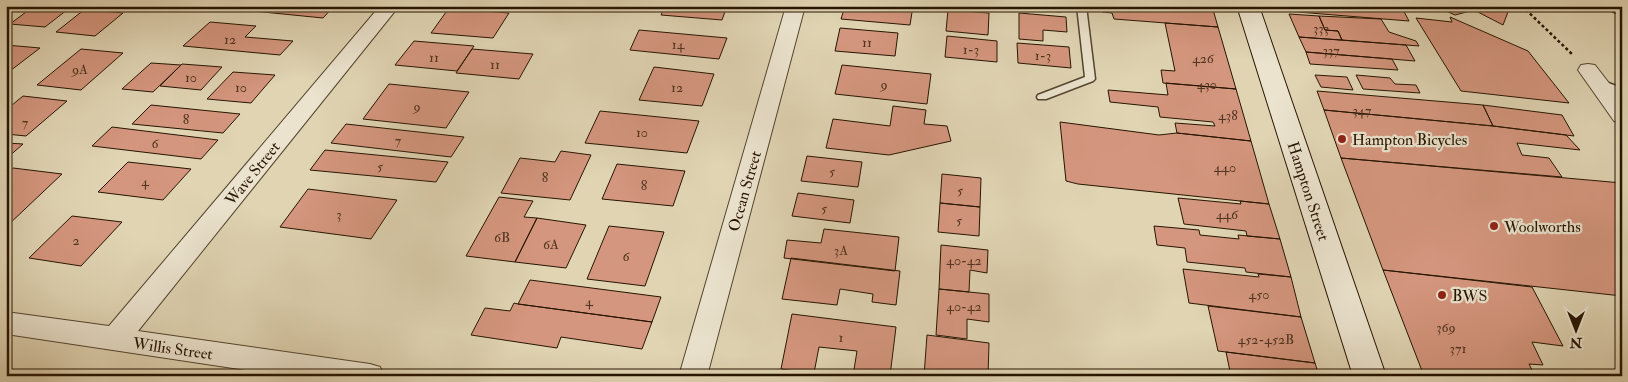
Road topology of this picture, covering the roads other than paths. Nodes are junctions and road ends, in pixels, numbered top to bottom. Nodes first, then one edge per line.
1 (390, 6) edge
2 (796, 6) edge
3 (1081, 6) edge
4 (1248, 6) edge
5 (1592, 76) joint
6 (1622, 92) edge
7 (1042, 97) dead end
8 (1622, 116) edge
9 (6, 323) edge
10 (115, 339) junction
11 (370, 376) edge
12 (693, 376) edge
13 (1370, 376) edge

1 - 10 street, Wave Street
2 - 12 street, Ocean Street
3 - 7 lane
4 - 13 main road, Hampton Street
5 - 6 lane
5 - 8 street
9 - 10 street, Willis Street
10 - 11 street, Willis Street

